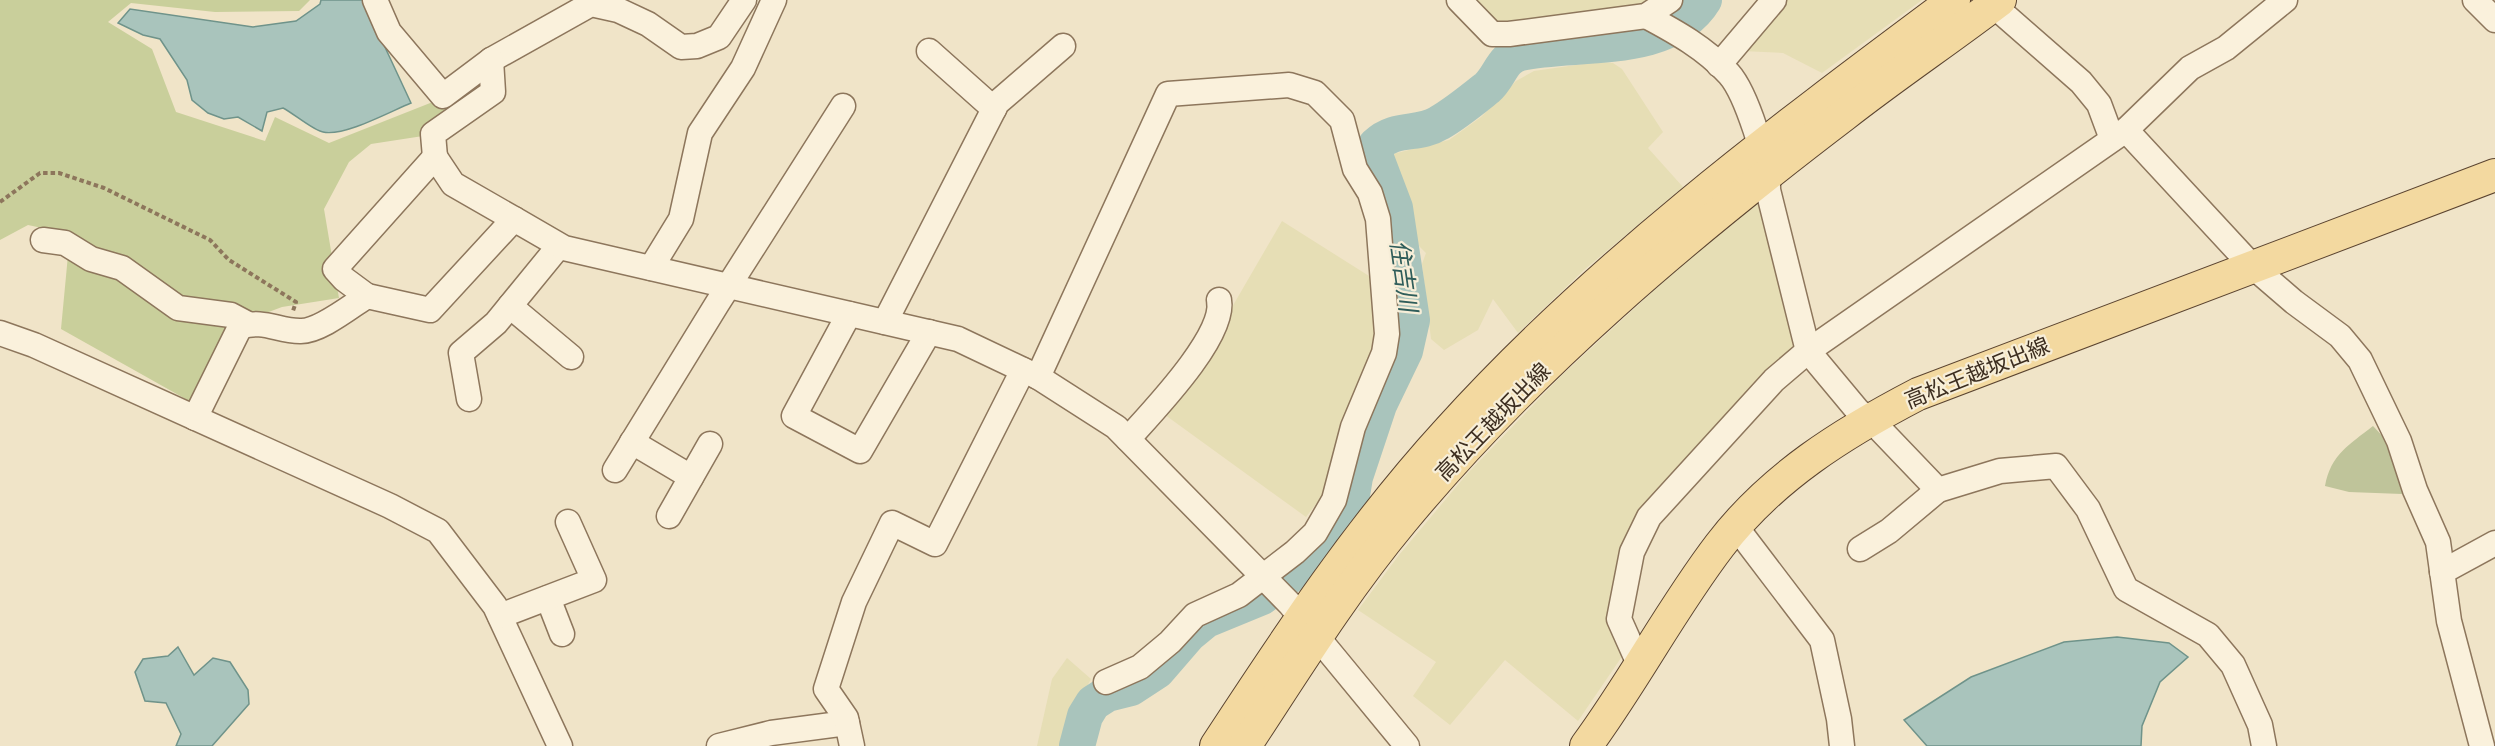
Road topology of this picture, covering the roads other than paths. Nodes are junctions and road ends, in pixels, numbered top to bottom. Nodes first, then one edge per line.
1 (375, 0) edge
2 (744, 0) edge
3 (774, 0) edge
4 (1458, 0) edge
5 (1670, 0) edge
6 (1774, 0) edge
7 (1954, 0) edge
8 (2284, 0) edge
9 (2475, 0) edge
10 (1997, 3) edge
11 (1646, 16) junction
12 (2495, 20) edge
13 (1063, 46) dead end
14 (929, 51) dead end
15 (491, 60) junction
16 (1719, 65) junction
17 (843, 106) dead end
18 (994, 109) junction
19 (2119, 134) junction
20 (435, 157) junction
21 (1765, 161) junction
22 (2495, 175) edge
23 (514, 219) junction
24 (43, 240) dead end
25 (559, 246) junction
26 (2251, 265) junction
27 (651, 268) junction
28 (730, 287) junction
29 (367, 296) junction
30 (1219, 300) dead end
31 (510, 306) junction
32 (849, 314) junction
33 (885, 322) junction
34 (248, 324) junction
35 (0, 333) edge
36 (929, 333) junction
37 (1809, 351) junction
38 (571, 357) dead end
39 (1030, 373) junction
40 (469, 399) dead end
41 (195, 418) junction
42 (1870, 419) junction
43 (1128, 439) junction
44 (632, 442) junction
45 (710, 444) dead end
46 (615, 470) dead end
47 (691, 477) junction
48 (1938, 490) junction
49 (669, 516) dead end
50 (568, 522) dead end
51 (1736, 527) junction
52 (2495, 543) edge
53 (1860, 549) dead end
54 (2442, 572) junction
55 (548, 598) junction
56 (1286, 602) junction
57 (500, 616) junction
58 (562, 634) dead end
59 (1640, 666) junction
60 (1106, 682) dead end
61 (850, 734) edge
62 (560, 746) edge
63 (719, 746) edge
64 (1216, 746) edge
65 (1245, 746) edge
66 (1407, 746) edge
67 (1586, 746) edge
68 (1842, 746) edge
69 (2264, 746) edge
70 (2482, 746) edge

1 - 15 street
2 - 15 street
3 - 27 street
4 - 11 street
5 - 11 street
6 - 16 street
7 - 21 main road, 高松王越坂出線
8 - 19 street
9 - 12 street
10 - 19 street
10 - 21 main road, 高松王越坂出線
11 - 16 street
13 - 18 street
14 - 18 street
15 - 20 street
16 - 21 street
17 - 28 street
18 - 33 street
19 - 26 street
19 - 37 street
20 - 23 street
20 - 29 street
21 - 37 street
21 - 56 main road, 高松王越坂出線
22 - 26 main road, 高松王越坂出線
23 - 25 street
23 - 29 street
24 - 34 street
25 - 27 street
25 - 31 street
26 - 42 main road, 高松王越坂出線
26 - 54 street
27 - 28 street
28 - 32 street
28 - 44 street
29 - 34 street
30 - 43 street
31 - 38 street
31 - 40 street
32 - 33 street
32 - 36 street
33 - 36 street
34 - 41 street
35 - 41 street
36 - 39 street
37 - 42 street
37 - 59 street
39 - 43 street
39 - 56 street
39 - 61 street
41 - 57 street
42 - 48 street
42 - 51 main road, 高松王越坂出線
43 - 56 street
44 - 46 street
44 - 47 street
45 - 47 street
47 - 49 street
48 - 53 street
48 - 69 street
50 - 55 street
51 - 59 main road, 高松王越坂出線
51 - 68 street
52 - 54 street
54 - 70 street
55 - 57 street
55 - 58 street
56 - 60 street
56 - 64 main road, 高松王越坂出線
56 - 65 main road, 高松王越坂出線
56 - 66 street
57 - 62 street
59 - 67 main road, 高松王越坂出線
61 - 63 street

